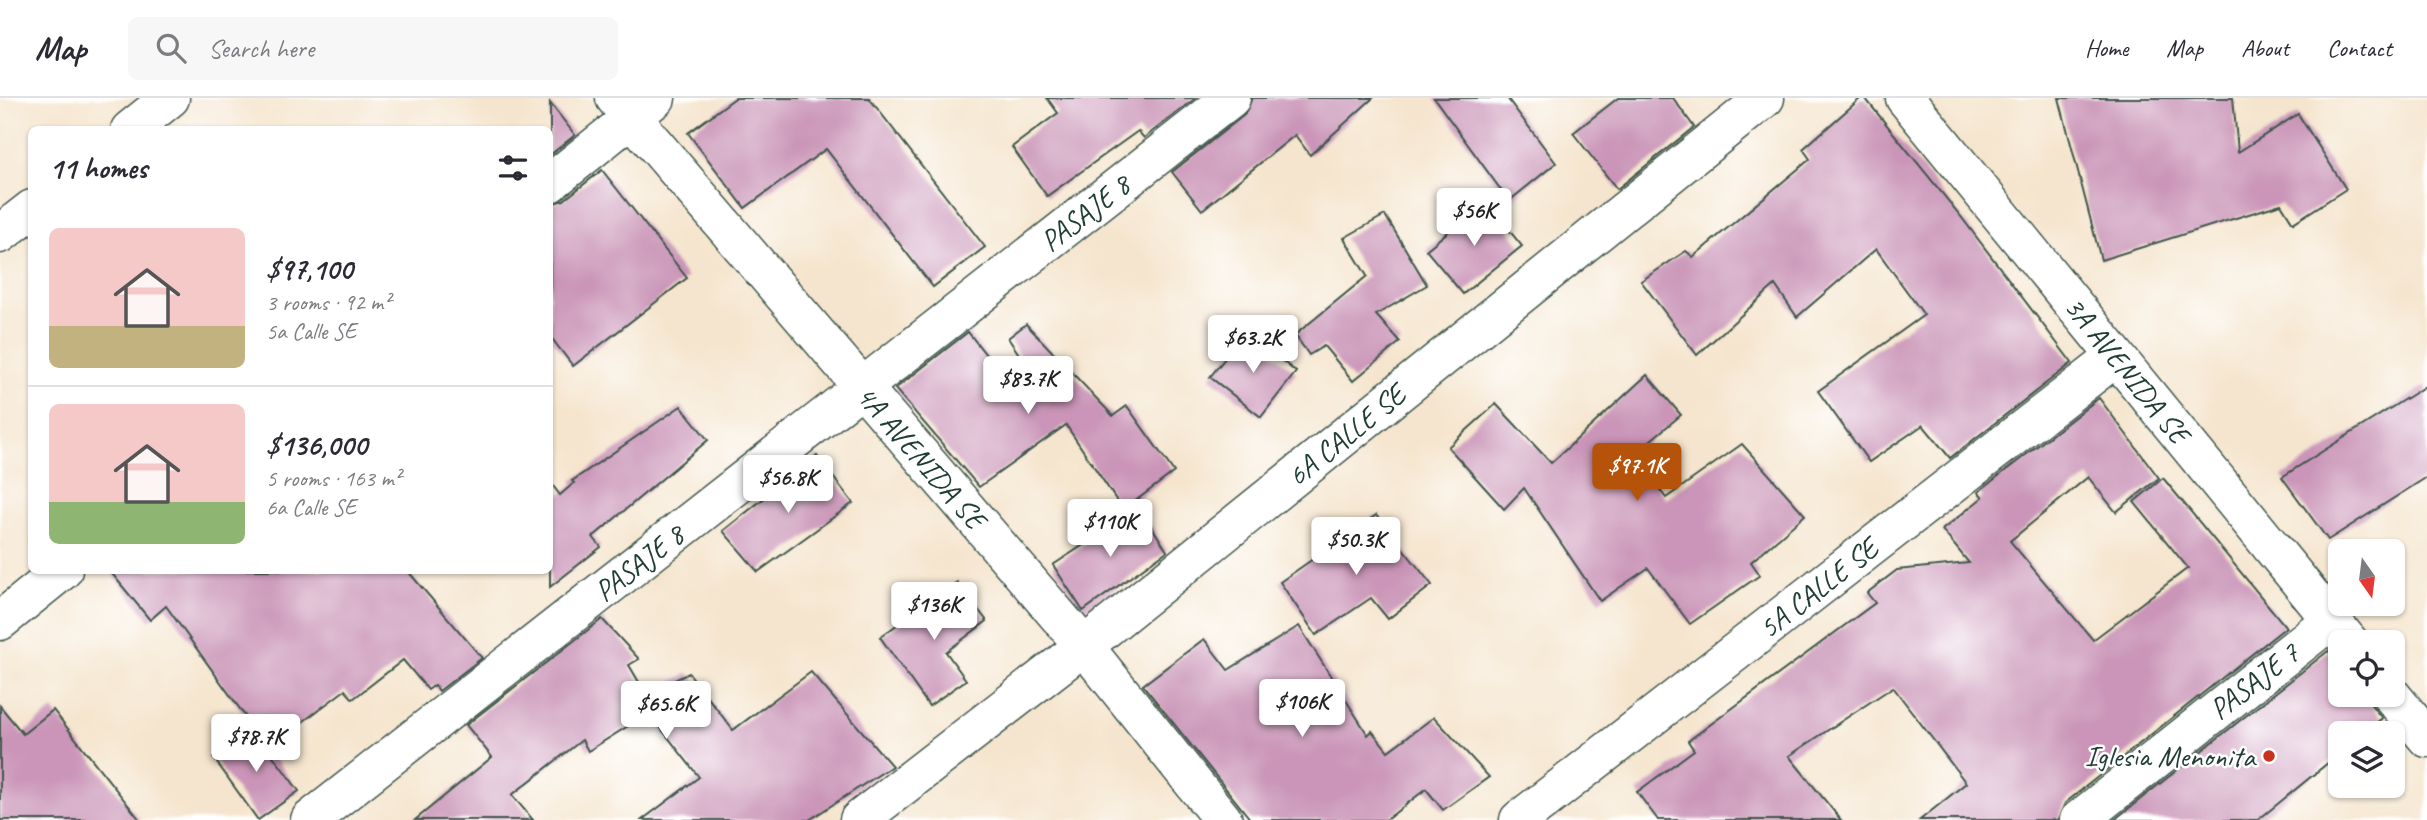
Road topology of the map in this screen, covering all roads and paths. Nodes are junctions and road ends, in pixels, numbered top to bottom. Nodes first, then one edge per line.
1 (170, 98) edge
2 (1231, 98) edge
3 (1765, 98) edge
4 (1905, 98) edge
5 (634, 105) edge
6 (135, 126) edge
7 (553, 180) edge
8 (28, 212) edge
9 (0, 234) edge
10 (2116, 357) junction
11 (862, 388) junction
12 (58, 574) edge
13 (0, 621) edge
14 (2339, 630) edge
15 (2328, 640) edge
16 (1084, 646) junction
17 (2402, 707) edge
18 (2427, 738) edge
19 (310, 820) edge
20 (859, 820) edge
21 (1223, 820) edge
22 (1519, 820) edge
23 (2079, 820) edge

1 - 6 street
2 - 11 street, PASAJE 8
3 - 16 street, 6A CALLE SE
4 - 10 street, 3A AVENIDA SE
5 - 7 street
5 - 11 street, 4A AVENIDA SE
8 - 9 street
10 - 14 street, 3A AVENIDA SE
10 - 22 street, 5A CALLE SE
11 - 16 street, 4A AVENIDA SE
11 - 19 street, PASAJE 8
12 - 13 street
15 - 23 street, PASAJE 7
16 - 20 street, 6A CALLE SE
16 - 21 street, 4A AVENIDA SE
17 - 18 street

